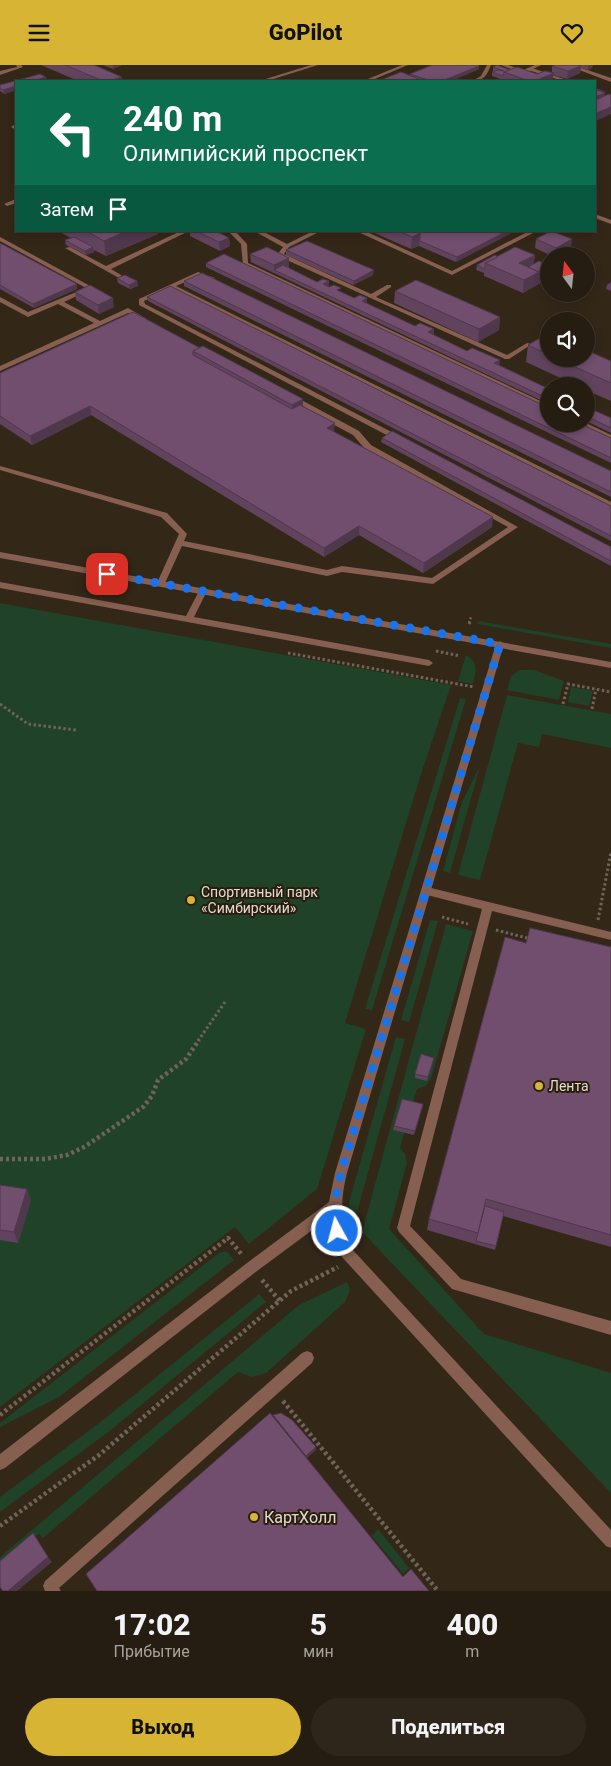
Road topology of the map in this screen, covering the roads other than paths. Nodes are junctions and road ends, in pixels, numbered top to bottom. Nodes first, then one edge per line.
1 (18, 65) edge
2 (316, 65) edge
3 (406, 65) edge
4 (489, 65) edge
5 (503, 65) edge
6 (539, 65) edge
7 (568, 65) edge
8 (305, 66) edge
9 (530, 69) junction
10 (0, 73) edge
11 (265, 80) edge
12 (368, 80) edge
13 (476, 80) edge
14 (564, 80) edge
15 (611, 80) edge
16 (15, 201) edge
17 (7, 204) dead end
18 (596, 216) edge
19 (611, 222) edge
20 (181, 232) edge
21 (232, 232) edge
22 (259, 232) edge
23 (316, 232) edge
24 (361, 232) edge
25 (532, 232) edge
26 (0, 239) edge
27 (287, 246) junction
28 (68, 248) edge
29 (106, 269) junction
30 (119, 276) edge
31 (216, 280) edge
32 (171, 286) junction
33 (390, 286) dead end
34 (371, 297) junction
35 (0, 299) edge
36 (59, 301) junction
37 (99, 323) junction
38 (154, 324) edge
39 (529, 344) edge
40 (0, 369) edge
41 (286, 395) edge
42 (540, 404) edge
43 (595, 430) edge
44 (611, 438) edge
45 (407, 443) edge
46 (0, 468) edge
47 (611, 505) edge
48 (179, 543) junction
49 (0, 555) edge
50 (161, 583) junction
51 (0, 585) edge
52 (203, 591) junction
53 (189, 619) junction
54 (500, 644) junction
55 (429, 663) dead end
56 (611, 665) edge
57 (427, 891) junction
58 (488, 907) junction
59 (611, 936) edge
60 (334, 1206) junction
61 (611, 1328) edge
62 (307, 1358) dead end
63 (0, 1463) edge
64 (611, 1541) edge
65 (53, 1591) edge

1 - 10 street
2 - 8 street
3 - 12 street
4 - 13 street
5 - 9 street
6 - 9 street
7 - 15 street
8 - 11 street
9 - 14 street
16 - 17 street
18 - 19 street
20 - 29 street
21 - 42 street
22 - 27 street
23 - 27 street
24 - 25 street
26 - 36 street
27 - 34 street
28 - 29 street
29 - 30 street
31 - 32 street
32 - 45 street
32 - 47 street
33 - 34 street
34 - 39 street
35 - 36 street
36 - 37 street
37 - 38 street
37 - 40 street
41 - 48 street
43 - 44 street
46 - 48 street
48 - 50 street
49 - 50 street
50 - 52 street
51 - 53 street
52 - 53 street
52 - 54 street
53 - 55 street
54 - 56 street
54 - 57 street
57 - 58 street
57 - 60 street
58 - 59 street
58 - 61 street
60 - 63 street
60 - 64 street
62 - 65 street

